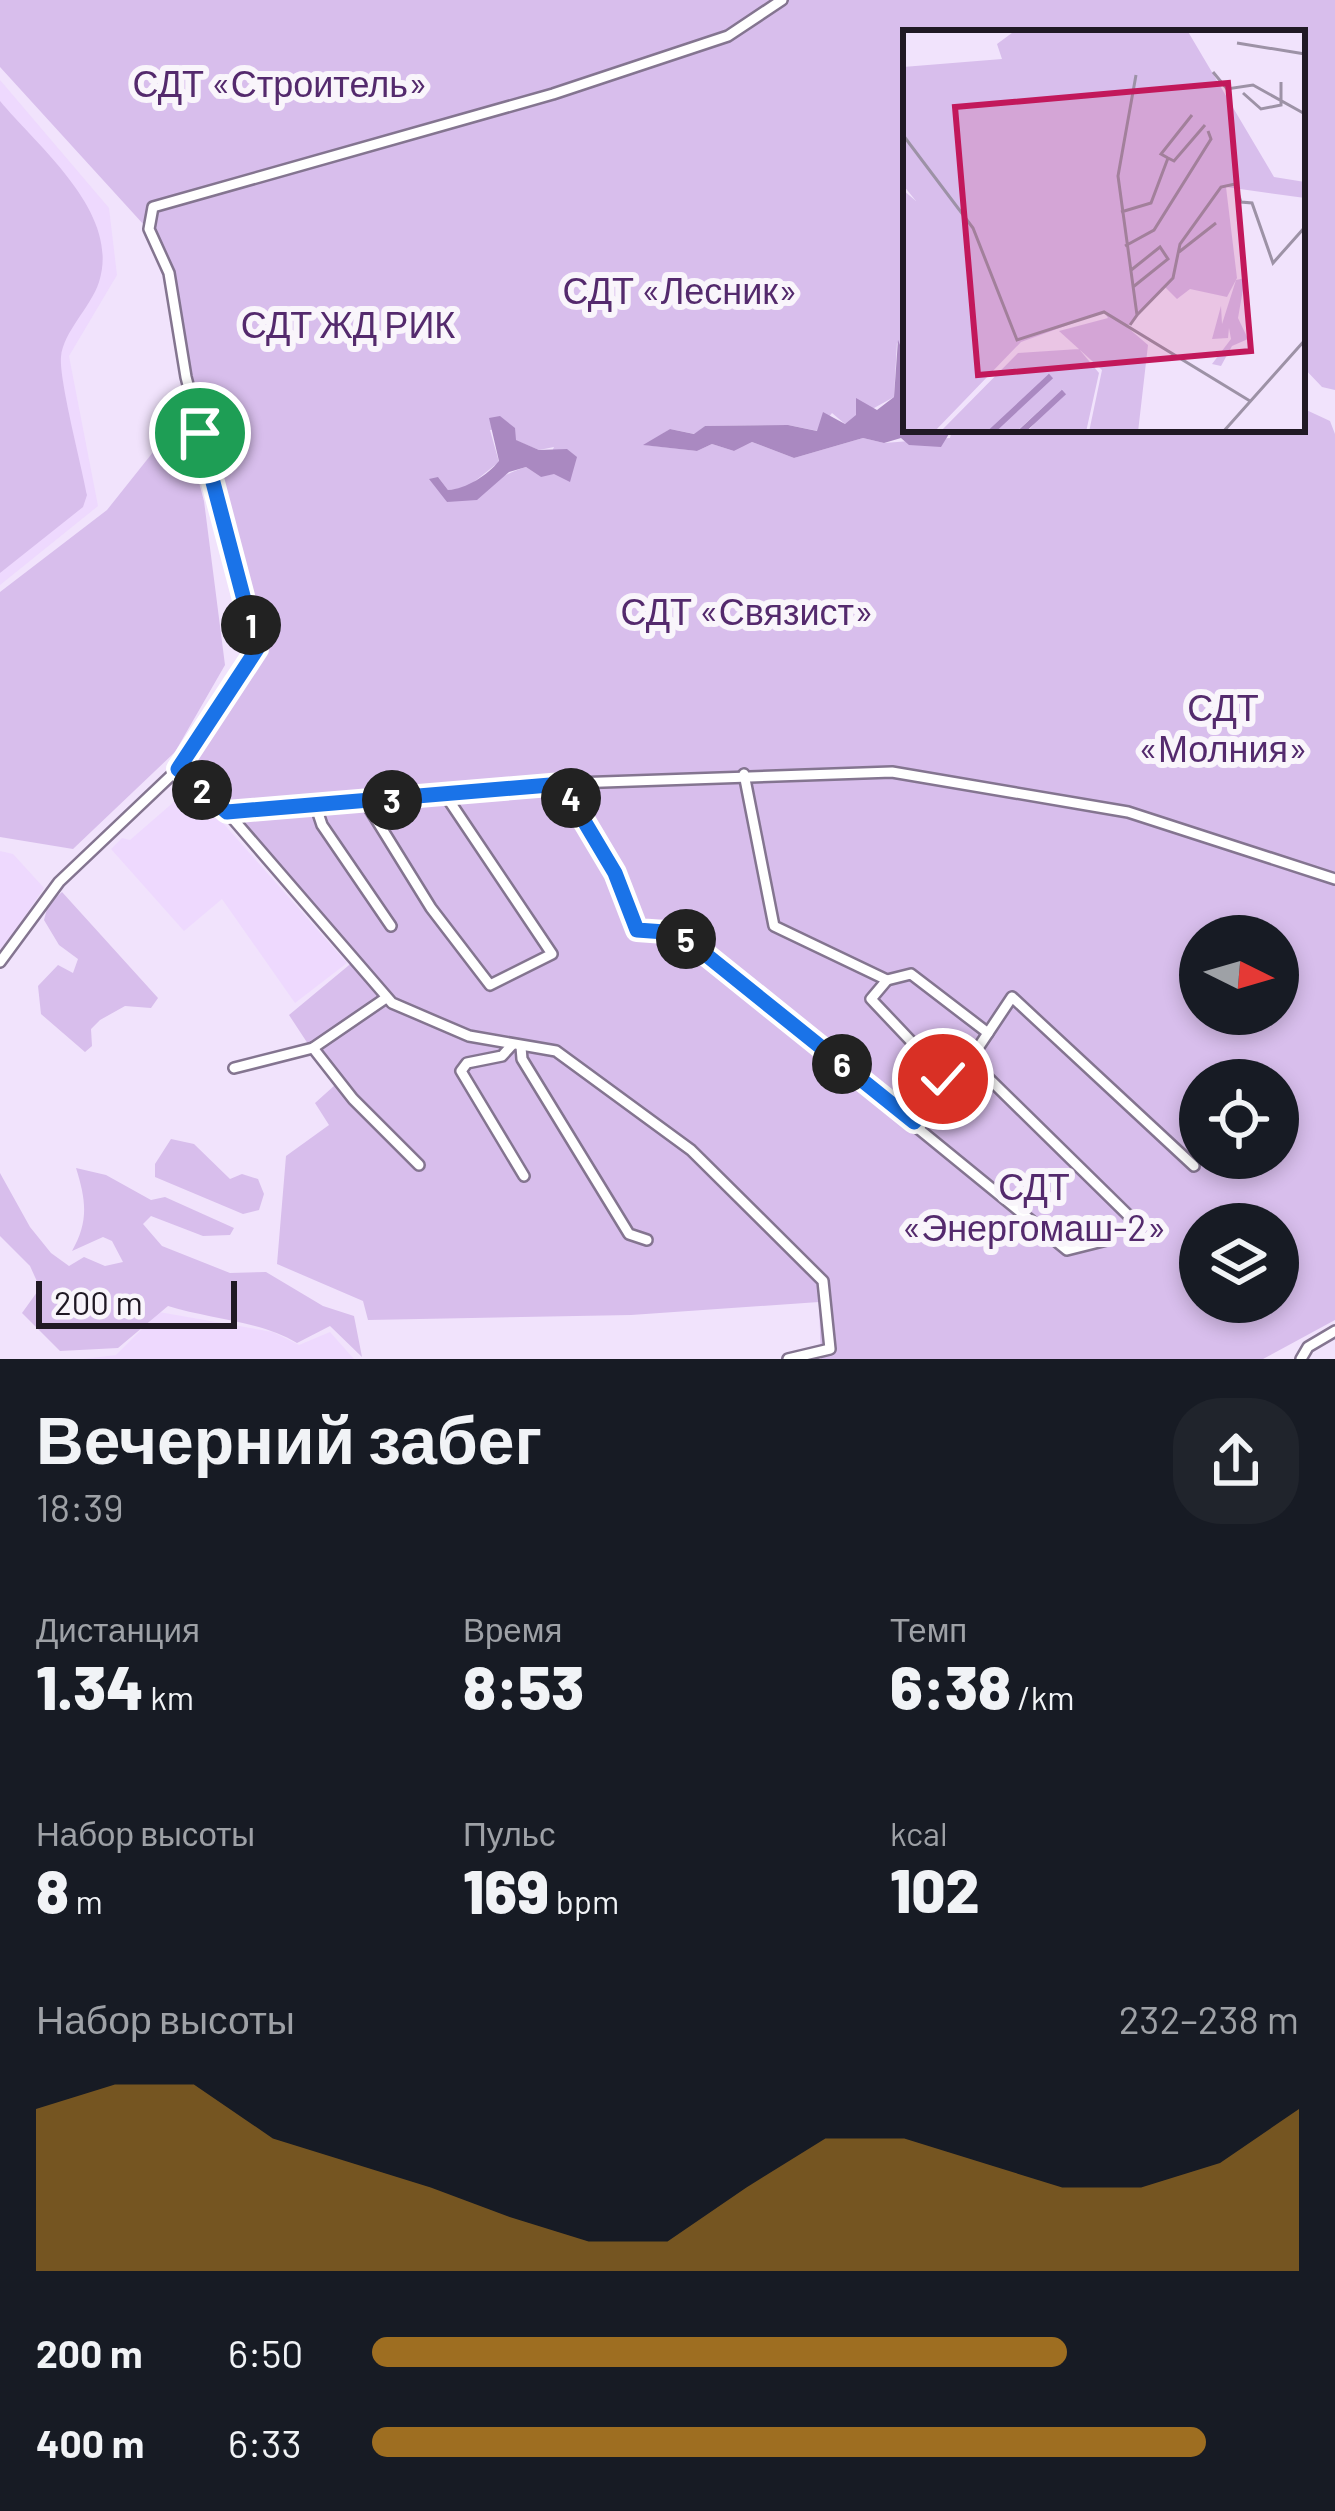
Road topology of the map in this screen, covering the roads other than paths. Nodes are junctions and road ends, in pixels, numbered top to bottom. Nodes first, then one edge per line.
1 (782, 0) edge
2 (178, 769) junction
3 (743, 774) junction
4 (574, 783) junction
5 (446, 796) junction
6 (367, 803) junction
7 (316, 807) junction
8 (227, 812) junction
9 (1335, 879) edge
10 (391, 926) dead end
11 (0, 962) edge
12 (886, 980) junction
13 (386, 998) junction
14 (988, 1033) junction
15 (516, 1046) junction
16 (313, 1048) junction
17 (234, 1068) dead end
18 (914, 1122) junction
19 (1179, 1152) edge
20 (419, 1165) dead end
21 (524, 1176) dead end
22 (1135, 1228) dead end
23 (647, 1240) dead end
24 (1107, 1240) dead end
25 (1335, 1331) edge
26 (788, 1359) edge
27 (1301, 1359) edge

1 - 2 street
2 - 8 street
2 - 11 street
3 - 4 street
3 - 9 street
3 - 12 street
4 - 5 street
4 - 18 street
5 - 6 street
5 - 6 street
6 - 7 street
7 - 8 street
7 - 10 street
8 - 13 street
12 - 14 street
12 - 18 street
13 - 15 street
13 - 16 street
14 - 19 street
14 - 22 street
15 - 21 street
15 - 23 street
15 - 26 street
16 - 17 street
16 - 20 street
18 - 24 street
25 - 27 street

